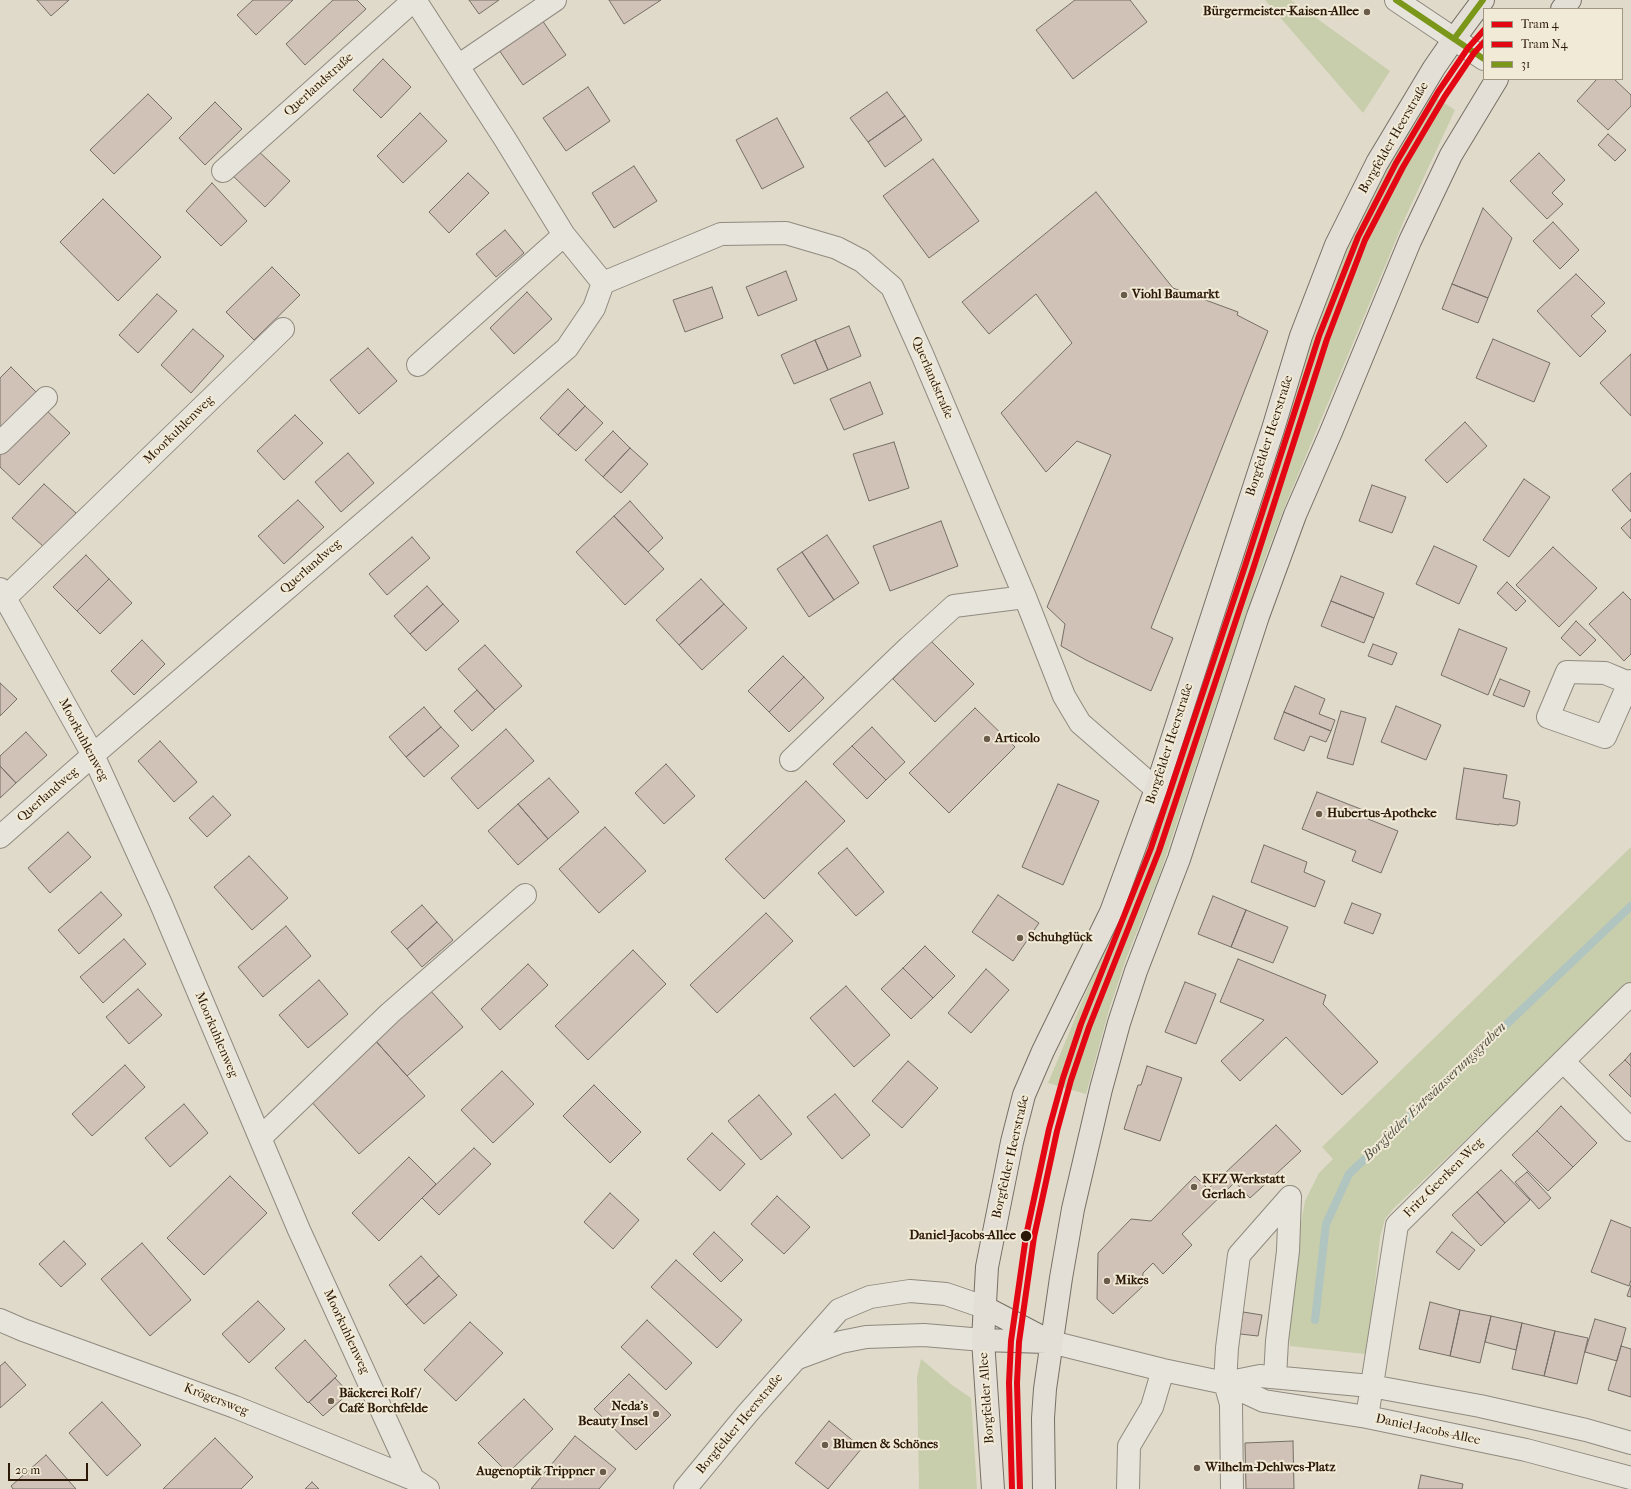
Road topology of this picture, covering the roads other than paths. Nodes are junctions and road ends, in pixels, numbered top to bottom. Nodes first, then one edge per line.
1 (415, 0) edge
2 (555, 0) edge
3 (1396, 0) edge
4 (1483, 0) edge
5 (1570, 0) edge
6 (1563, 8) edge
7 (1454, 39) junction
8 (1483, 59) edge
9 (458, 66) junction
10 (1496, 80) edge
11 (223, 171) dead end
12 (564, 236) junction
13 (603, 283) junction
14 (283, 329) dead end
15 (418, 365) dead end
16 (46, 398) dead end
17 (0, 443) edge
18 (3, 593) edge
19 (1025, 597) junction
20 (93, 755) junction
21 (791, 760) dead end
22 (1156, 789) junction
23 (0, 837) edge
24 (525, 895) dead end
25 (1631, 994) edge
26 (1563, 1061) junction
27 (1631, 1130) edge
28 (260, 1138) junction
29 (984, 1307) junction
30 (0, 1320) edge
31 (983, 1340) junction
32 (1051, 1342) junction
33 (795, 1359) junction
34 (1163, 1370) junction
35 (1275, 1377) junction
36 (1225, 1383) junction
37 (1371, 1386) junction
38 (1367, 1417) junction
39 (1631, 1443) edge
40 (1631, 1478) edge
41 (420, 1484) edge
42 (685, 1489) edge
43 (993, 1489) edge
44 (1044, 1489) edge
45 (1128, 1489) edge
46 (1232, 1489) edge

1 - 9 street, Querlandstraße
1 - 11 street, Querlandstraße
2 - 9 street
3 - 7 street
4 - 7 main road, Borgfelder Heerstraße
5 - 6 main road
7 - 8 street
7 - 22 main road, Borgfelder Heerstraße
9 - 12 street, Querlandstraße
10 - 32 main road
12 - 13 street, Querlandstraße
12 - 15 street
13 - 19 street, Querlandstraße
13 - 20 street, Querlandweg
14 - 18 street, Moorkuhlenweg
16 - 17 street
18 - 20 street, Moorkuhlenweg
19 - 21 street
19 - 22 street, Querlandstraße
20 - 23 street, Querlandweg
20 - 28 street, Moorkuhlenweg
22 - 29 main road, Borgfelder Heerstraße
24 - 28 street
25 - 26 street, Fritz-Geerken-Weg
26 - 27 street
26 - 37 street, Fritz-Geerken-Weg
28 - 41 street, Moorkuhlenweg
29 - 31 main road, Borgfelder Allee
29 - 32 main road
29 - 33 street, Borgfelder Heerstraße
30 - 41 street, Krögersweg
31 - 32 main road
31 - 33 street, Borgfelder Heerstraße
31 - 43 main road, Borgfelder Allee
32 - 34 street, Daniel-Jacobs-Allee
32 - 44 main road
33 - 42 street, Borgfelder Heerstraße
34 - 36 street, Daniel-Jacobs-Allee
34 - 45 street
35 - 36 street, Daniel-Jacobs-Allee
35 - 36 street
35 - 37 street, Daniel-Jacobs-Allee
36 - 38 street, Daniel-Jacobs-Allee
36 - 46 street
37 - 38 street, Fritz-Geerken-Weg
37 - 39 street, Daniel-Jacobs-Allee
38 - 40 street, Daniel-Jacobs-Allee

